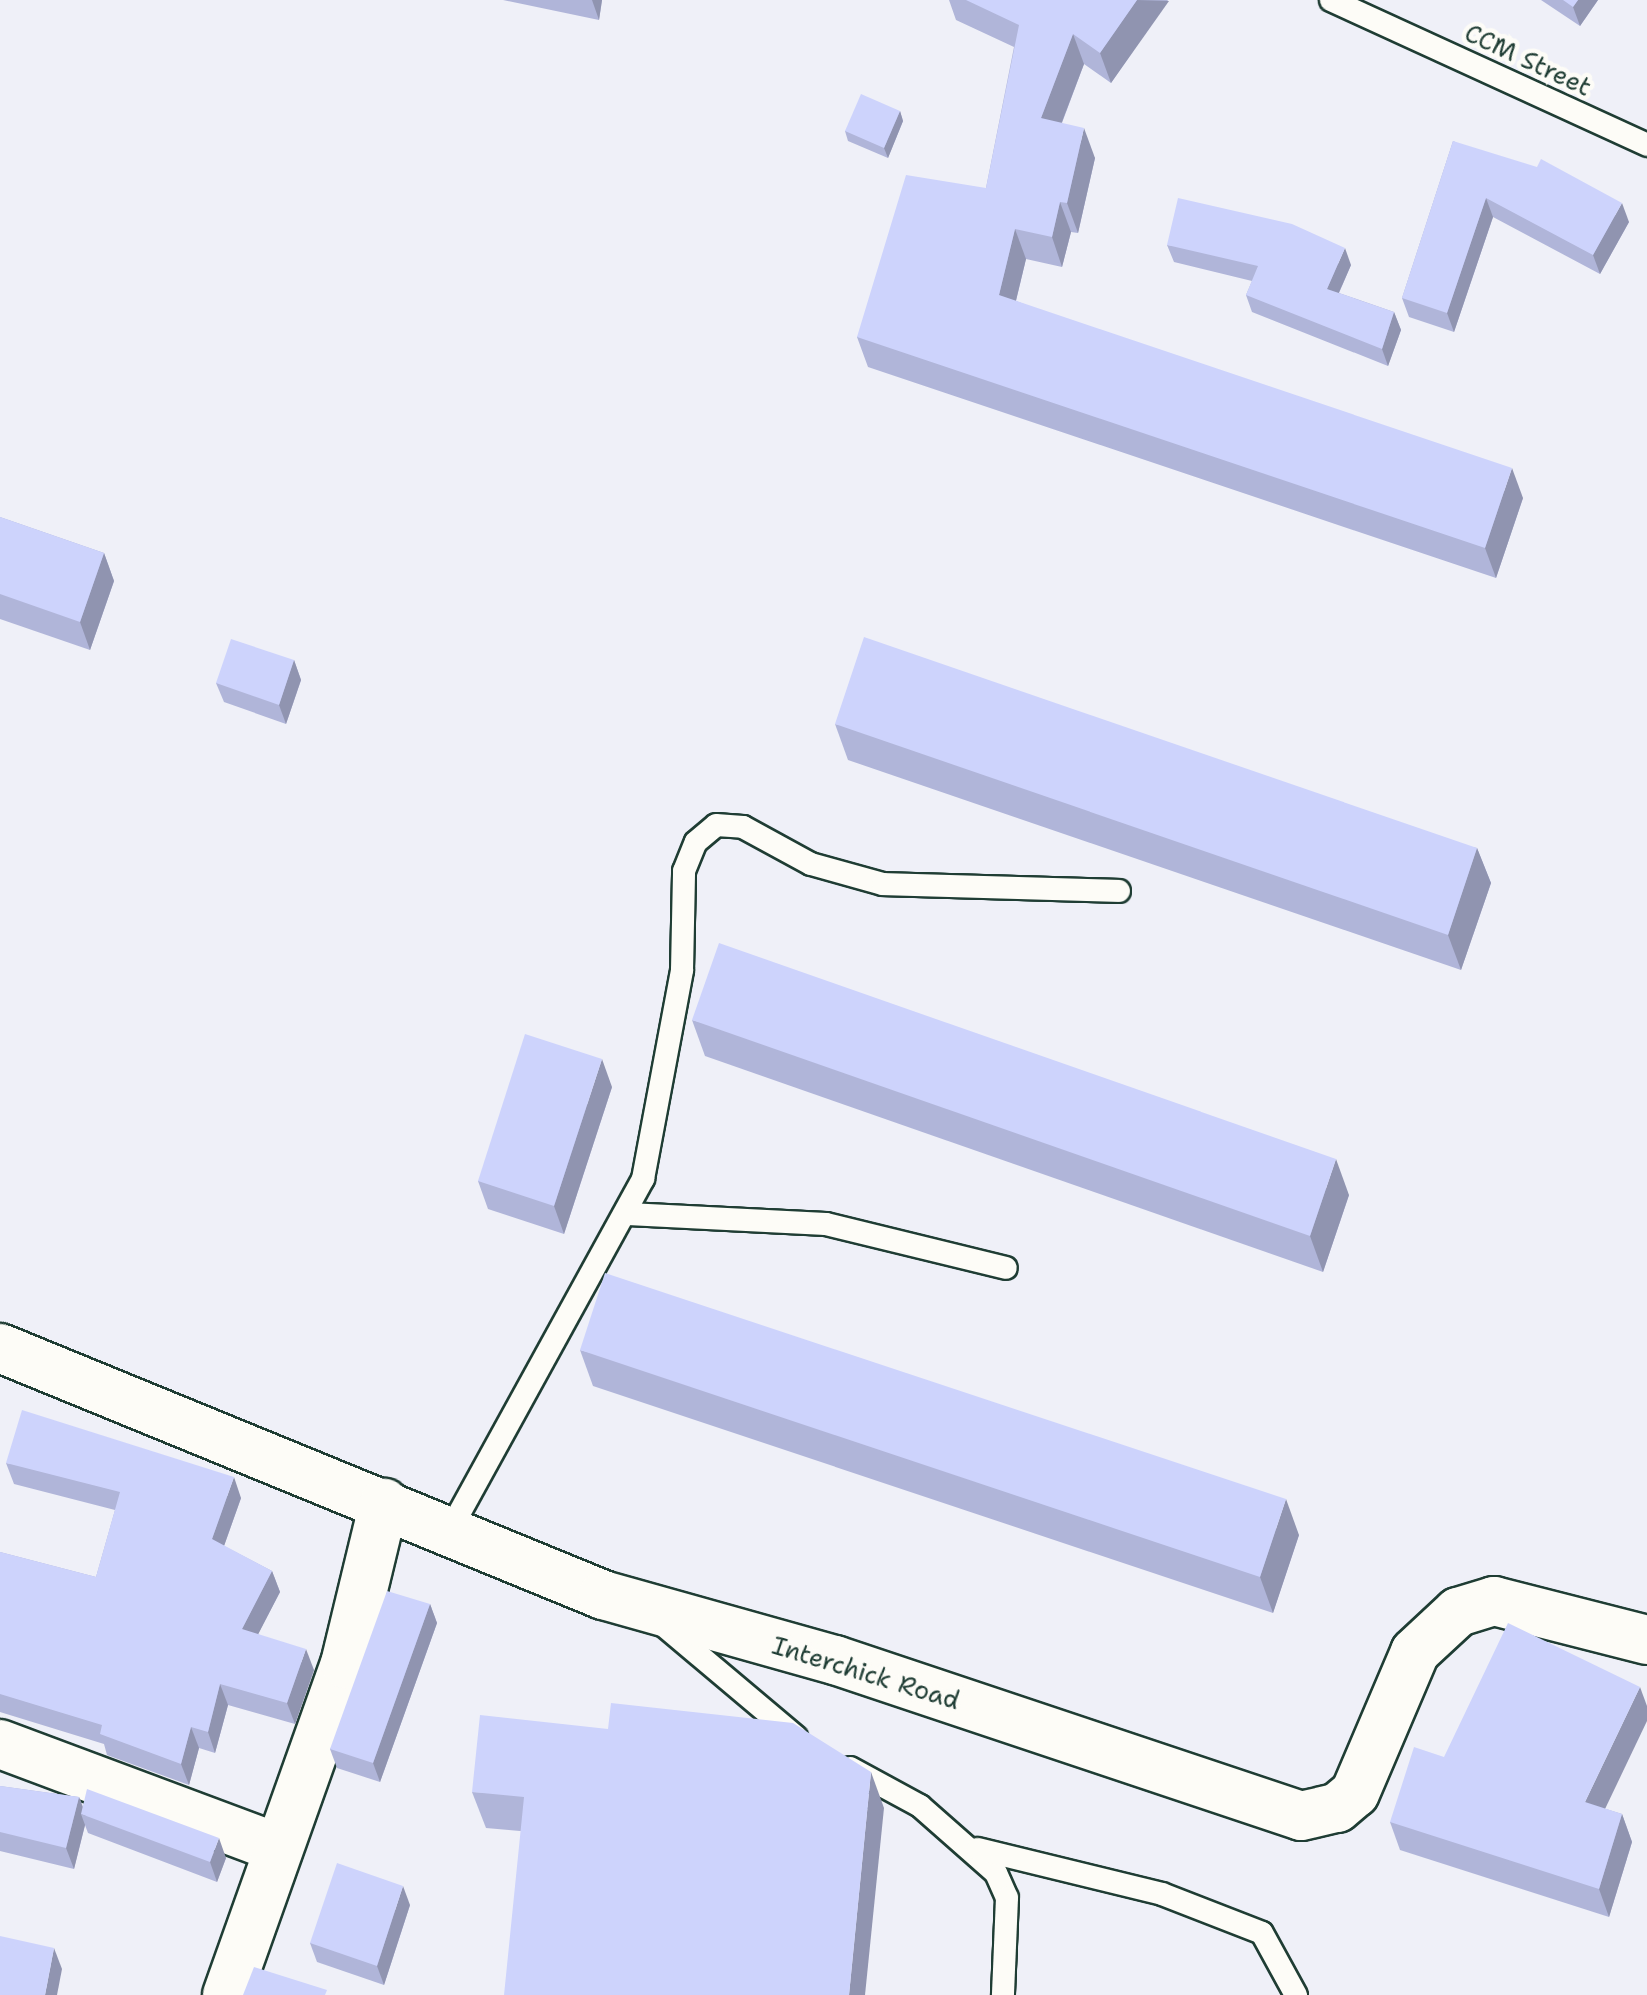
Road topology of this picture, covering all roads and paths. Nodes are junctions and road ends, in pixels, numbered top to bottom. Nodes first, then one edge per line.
1 (1331, 0) edge
2 (1647, 145) edge
3 (1119, 891) dead end
4 (628, 1214) junction
5 (1006, 1268) dead end
6 (0, 1348) edge
7 (384, 1503) junction
8 (450, 1530) junction
9 (646, 1610) junction
10 (1647, 1640) edge
11 (0, 1744) edge
12 (278, 1848) junction
13 (978, 1849) junction
14 (227, 1995) edge
15 (1003, 1995) edge
16 (1296, 1995) edge

1 - 2 lane, CCM Street
3 - 4 lane
4 - 5 lane
4 - 8 lane
6 - 7 street, Interchick Road
7 - 8 street, Interchick Road
7 - 12 street
8 - 9 street, Interchick Road
9 - 10 street, Interchick Road
9 - 13 lane
11 - 12 street
12 - 14 street
13 - 15 lane
13 - 16 lane

